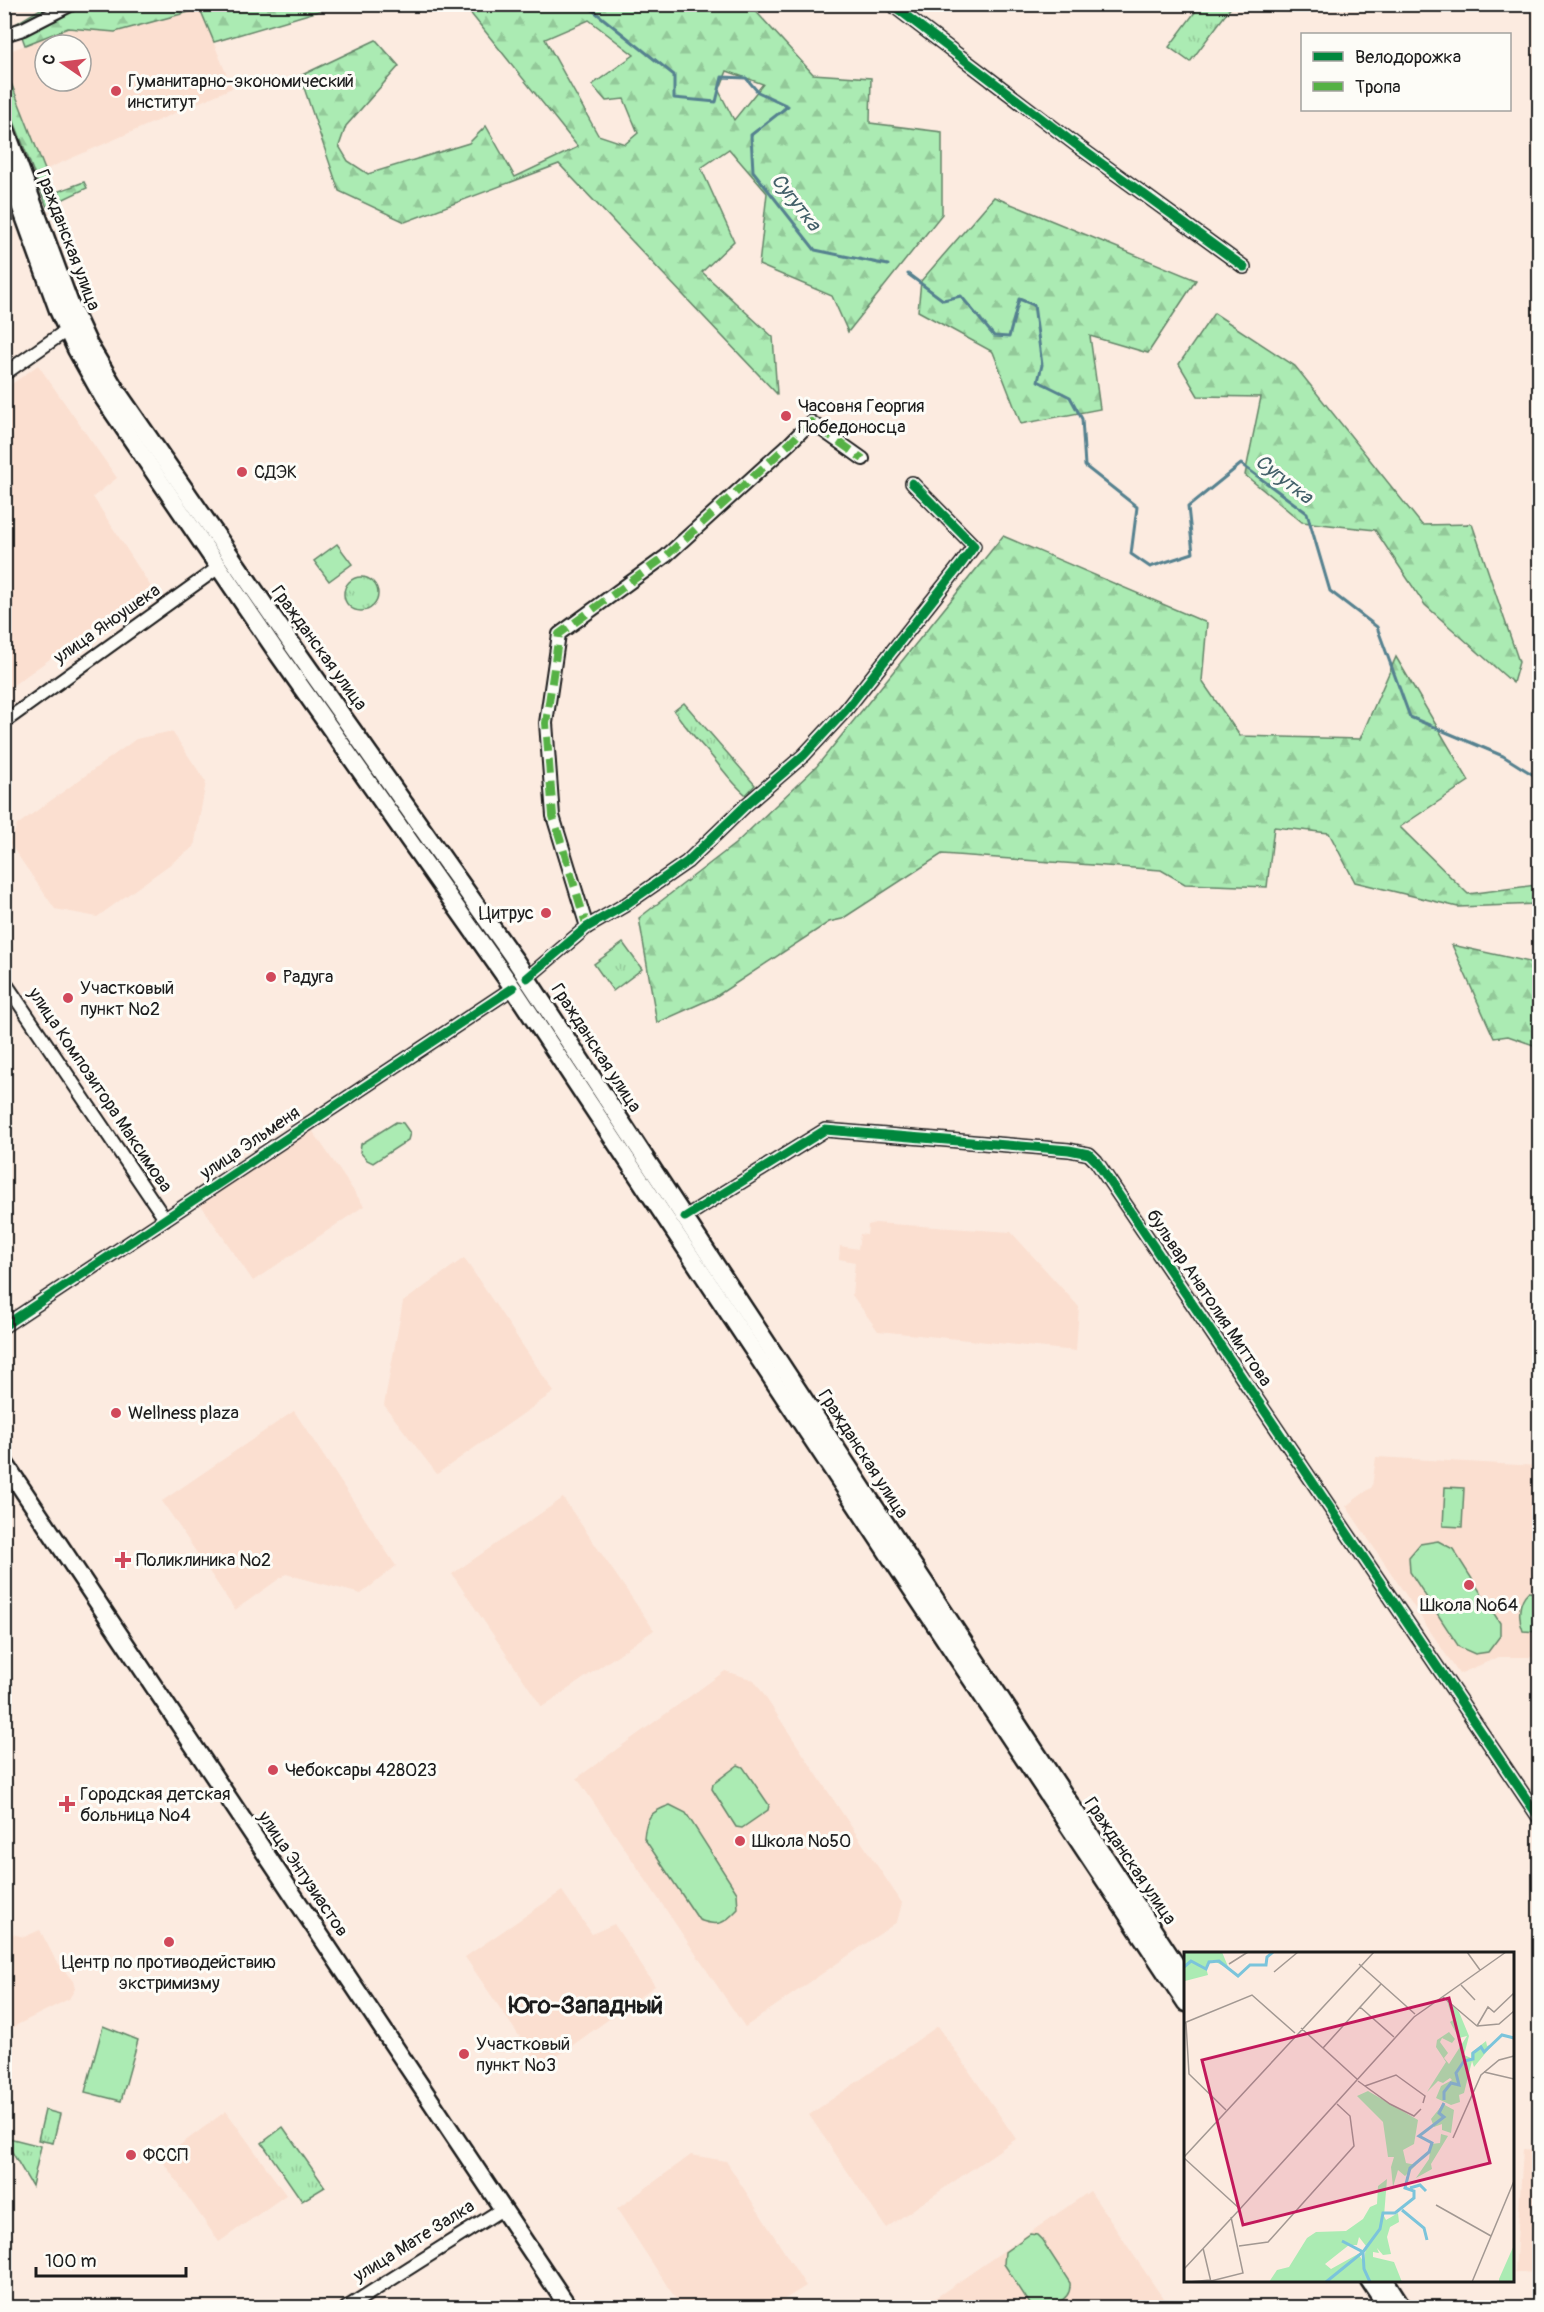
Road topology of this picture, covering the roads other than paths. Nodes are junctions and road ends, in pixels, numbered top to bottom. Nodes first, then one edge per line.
1 (72, 4) edge
2 (891, 4) edge
3 (4, 34) edge
4 (4, 125) edge
5 (4, 161) edge
6 (1244, 267) dead end
7 (73, 327) junction
8 (4, 374) edge
9 (863, 459) dead end
10 (912, 483) dead end
11 (226, 563) junction
12 (4, 722) edge
13 (587, 927) junction
14 (4, 981) edge
15 (520, 983) junction
16 (685, 1217) junction
17 (165, 1219) junction
18 (4, 1326) edge
19 (4, 1462) edge
20 (4, 1478) edge
21 (50, 1539) junction
22 (892, 1546) junction
23 (1539, 1819) edge
24 (1184, 1979) edge
25 (1184, 2001) edge
26 (500, 2211) junction
27 (1371, 2282) edge
28 (1386, 2282) edge
29 (346, 2307) edge
30 (558, 2307) edge
31 (569, 2307) edge
32 (1398, 2307) edge

1 - 3 street
2 - 6 street
4 - 7 main road, Гражданская улица
5 - 7 main road, Гражданская улица
7 - 8 street
7 - 11 main road, Гражданская улица
9 - 13 street
10 - 13 street, улица Эльменя
11 - 12 street, улица Яноушека
11 - 15 main road, Гражданская улица
13 - 15 street, улица Эльменя
14 - 17 street, улица Композитора Максимова
15 - 16 main road, Гражданская улица
15 - 17 street, улица Эльменя
15 - 22 main road, Гражданская улица
16 - 22 main road, Гражданская улица
16 - 23 street, бульвар Анатолия Миттова
17 - 18 street, улица Эльменя
19 - 21 main road, улица Энтузиастов
20 - 21 main road, улица Энтузиастов
21 - 26 main road, улица Энтузиастов
22 - 24 main road, Гражданская улица
22 - 25 main road, Гражданская улица
26 - 29 street, улица Мате Залка
26 - 30 main road, улица Энтузиастов
26 - 31 main road, улица Энтузиастов
27 - 32 main road
28 - 32 main road

